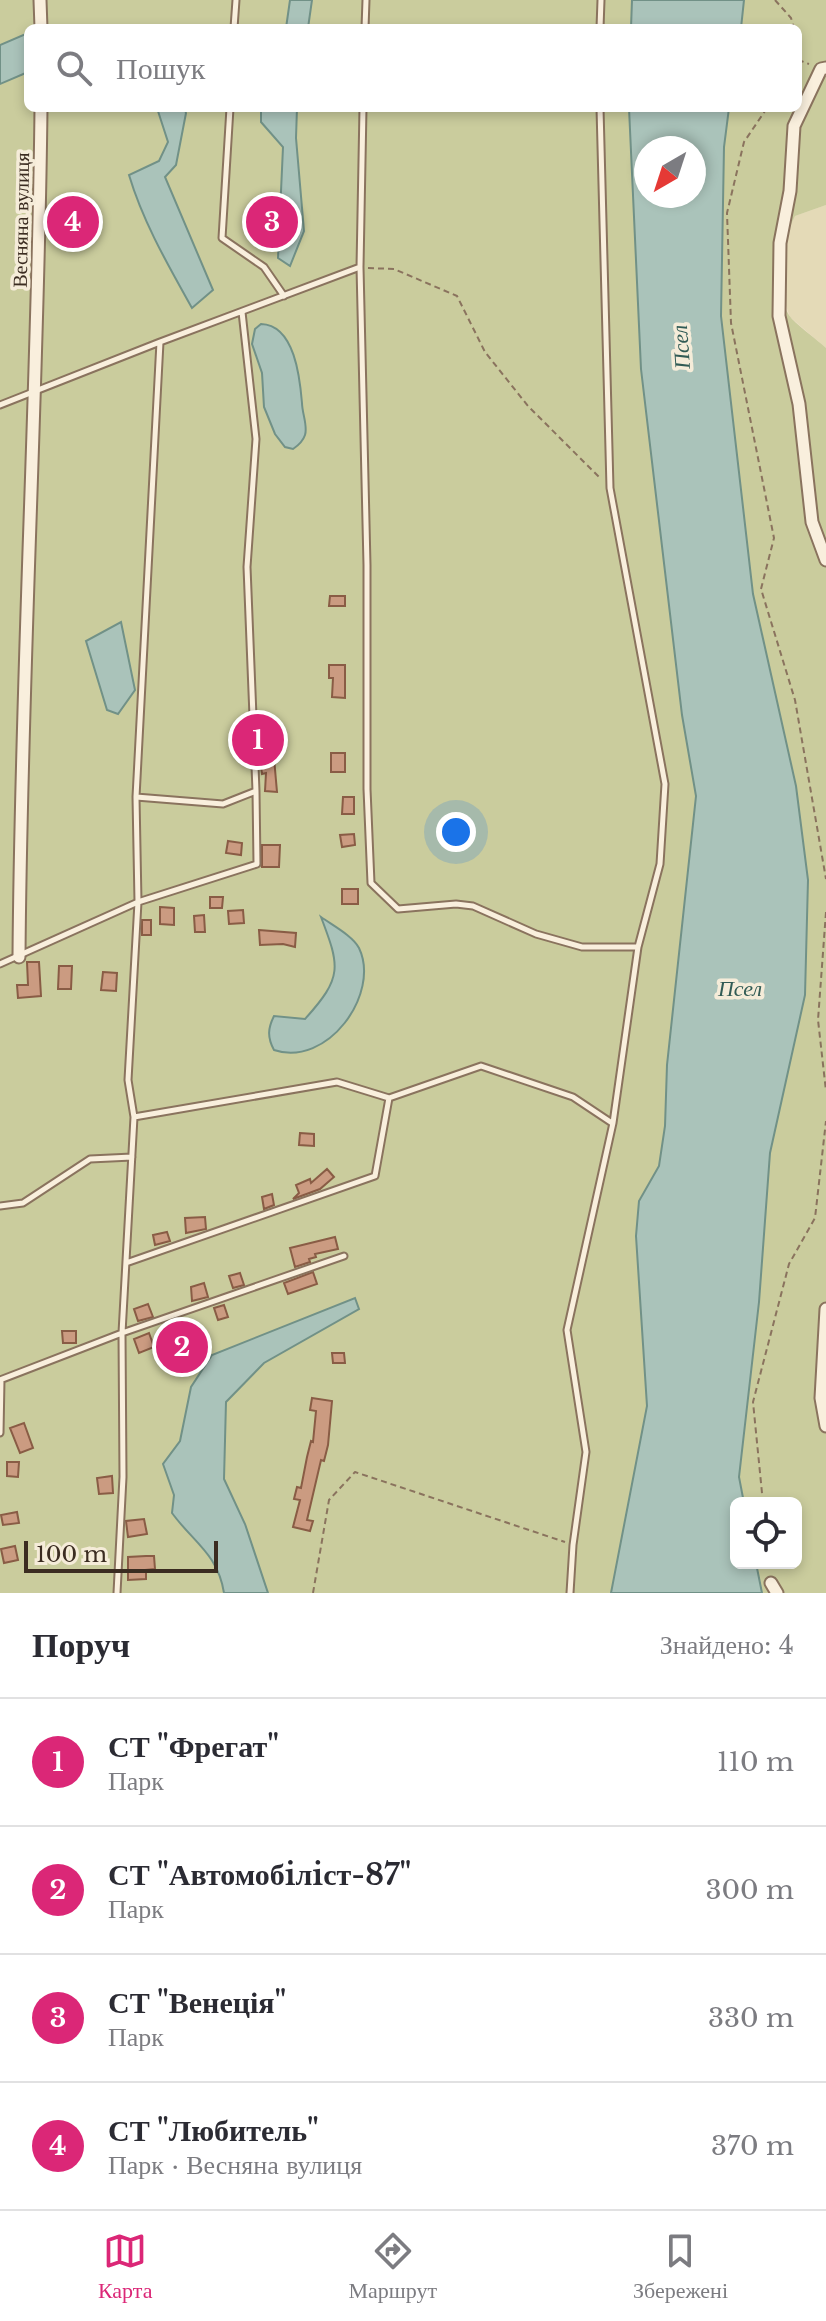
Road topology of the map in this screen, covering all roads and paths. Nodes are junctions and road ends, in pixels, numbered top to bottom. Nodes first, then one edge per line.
1 (40, 0) edge
2 (236, 0) edge
3 (366, 0) edge
4 (601, 0) edge
5 (775, 0) edge
6 (41, 24) edge
7 (234, 24) edge
8 (365, 24) edge
9 (600, 24) edge
10 (793, 24) edge
11 (802, 61) edge
12 (824, 69) edge
13 (802, 111) edge
14 (41, 112) edge
15 (230, 112) edge
16 (363, 112) edge
17 (600, 112) edge
18 (764, 112) edge
19 (801, 112) edge
20 (360, 267) junction
21 (284, 296) junction
22 (242, 312) junction
23 (160, 342) junction
24 (33, 393) junction
25 (0, 405) edge
26 (610, 488) junction
27 (826, 560) edge
28 (256, 791) junction
29 (136, 797) junction
30 (826, 879) edge
31 (138, 902) junction
32 (826, 912) edge
33 (638, 947) junction
34 (19, 957) junction
35 (0, 964) edge
36 (826, 1091) edge
37 (389, 1098) junction
38 (134, 1117) junction
39 (826, 1121) edge
40 (613, 1123) junction
41 (132, 1157) junction
42 (0, 1206) edge
43 (344, 1256) dead end
44 (126, 1263) junction
45 (826, 1309) edge
46 (122, 1333) junction
47 (0, 1380) edge
48 (826, 1426) edge
49 (0, 1433) edge
50 (762, 1497) edge
51 (573, 1545) junction
52 (117, 1593) edge
53 (313, 1593) edge
54 (570, 1593) edge

1 - 6 street
2 - 7 lane
3 - 8 lane
4 - 9 lane
5 - 10 path
11 - 12 path
12 - 13 street
14 - 24 street, Весняна вулиця
15 - 21 lane
16 - 20 lane
17 - 26 lane
18 - 30 path
19 - 27 street
20 - 21 lane
20 - 26 path
20 - 33 lane
21 - 22 lane
22 - 23 lane
22 - 28 lane
23 - 24 lane
23 - 29 lane
24 - 25 lane
24 - 34 street, Весняна вулиця
26 - 33 lane
28 - 29 lane
28 - 31 lane
29 - 31 lane
31 - 34 lane
31 - 38 lane
32 - 36 path
33 - 40 lane
34 - 35 lane
37 - 38 lane
37 - 40 lane
37 - 44 lane
38 - 41 lane
39 - 50 path
40 - 51 lane
41 - 42 lane
41 - 44 lane
43 - 46 lane
44 - 46 lane
45 - 48 street
46 - 47 lane
46 - 52 lane
47 - 49 lane
51 - 53 path
51 - 54 lane

